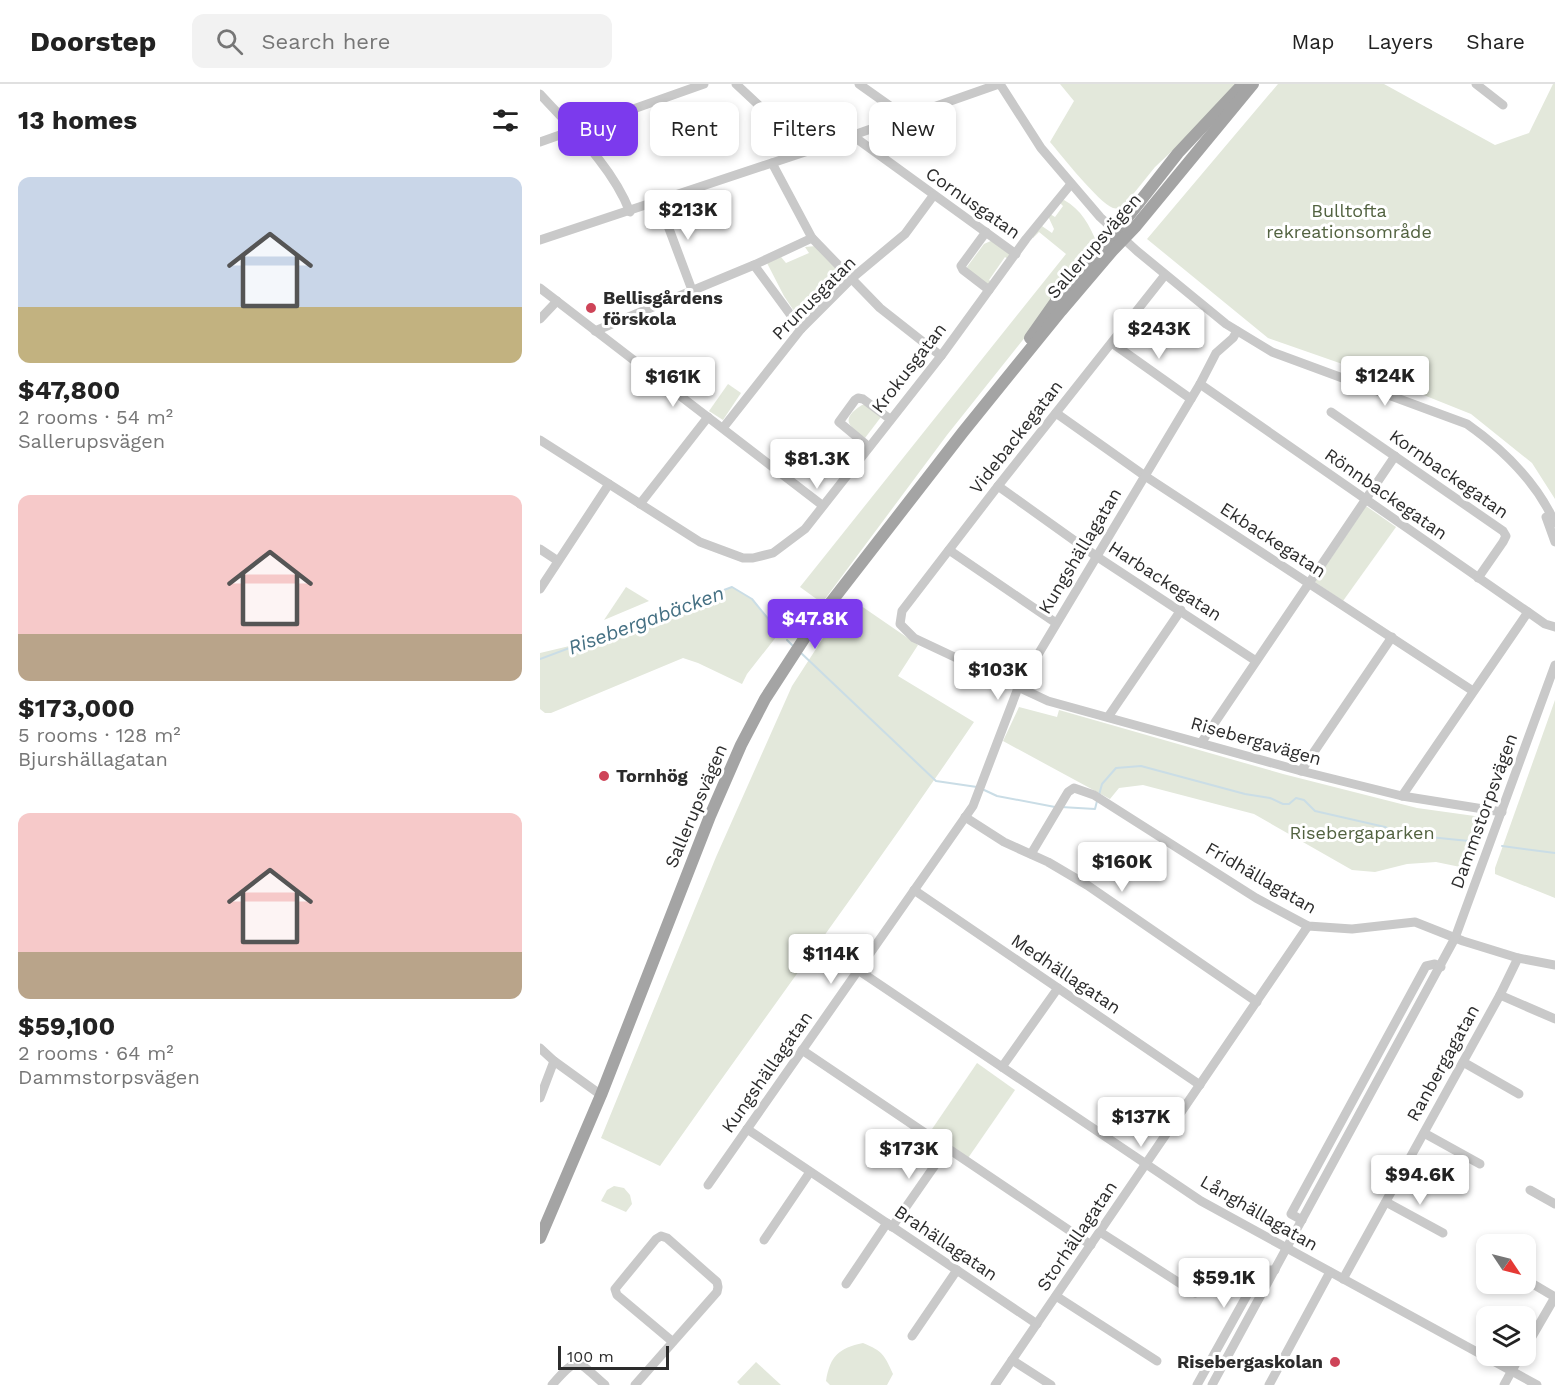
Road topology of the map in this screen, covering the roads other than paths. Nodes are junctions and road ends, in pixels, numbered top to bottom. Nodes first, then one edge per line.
1 (704, 84) edge
2 (736, 84) edge
3 (859, 84) edge
4 (999, 84) edge
5 (1242, 84) edge
6 (1253, 84) edge
7 (1481, 86) edge
8 (540, 94) edge
9 (755, 102) edge
10 (884, 102) edge
11 (946, 102) edge
12 (1503, 105) dead end
13 (638, 108) edge
14 (558, 114) edge
15 (558, 136) edge
16 (857, 139) edge
17 (540, 142) edge
18 (593, 156) edge
19 (793, 156) edge
20 (772, 163) junction
21 (1071, 184) junction
22 (933, 196) junction
23 (659, 202) junction
24 (630, 212) junction
25 (986, 232) junction
26 (1119, 235) junction
27 (812, 238) junction
28 (540, 240) edge
29 (1016, 254) junction
30 (754, 265) junction
31 (1165, 275) junction
32 (851, 279) junction
33 (540, 288) edge
34 (692, 290) junction
35 (989, 290) junction
36 (557, 301) junction
37 (540, 319) edge
38 (801, 329) junction
39 (595, 331) junction
40 (1237, 331) junction
41 (1112, 343) junction
42 (941, 356) junction
43 (1200, 384) junction
44 (1191, 399) junction
45 (1331, 412) dead end
46 (1056, 413) junction
47 (708, 417) junction
48 (890, 419) junction
49 (723, 428) junction
50 (540, 440) edge
51 (869, 447) junction
52 (1395, 456) junction
53 (1145, 476) junction
54 (609, 484) junction
55 (998, 486) junction
56 (1534, 488) junction
57 (1365, 500) junction
58 (640, 504) junction
59 (822, 505) junction
60 (1555, 523) edge
61 (1555, 542) edge
62 (540, 549) edge
63 (949, 550) junction
64 (1096, 556) junction
65 (558, 561) junction
66 (1478, 578) junction
67 (1309, 583) junction
68 (540, 589) edge
69 (1181, 610) junction
70 (1528, 612) junction
71 (1056, 623) junction
72 (900, 624) joint
73 (1555, 627) edge
74 (1392, 637) junction
75 (1256, 661) junction
76 (1555, 665) edge
77 (1018, 688) junction
78 (1473, 691) junction
79 (1108, 717) junction
80 (1201, 743) junction
81 (1301, 771) junction
82 (1402, 796) junction
83 (1502, 812) junction
84 (965, 817) junction
85 (1031, 854) junction
86 (914, 890) junction
87 (1308, 926) junction
88 (1455, 938) junction
89 (1518, 958) junction
90 (1555, 965) edge
91 (858, 970) junction
92 (1058, 988) junction
93 (1500, 995) junction
94 (1257, 1002) junction
95 (1555, 1019) edge
96 (540, 1048) edge
97 (802, 1050) junction
98 (554, 1061) junction
99 (1463, 1062) junction
100 (1002, 1067) junction
101 (1200, 1084) junction
102 (1519, 1094) dead end
103 (601, 1095) junction
104 (540, 1098) edge
105 (747, 1129) junction
106 (1424, 1133) junction
107 (947, 1148) junction
108 (1146, 1164) junction
109 (1480, 1164) dead end
110 (810, 1172) junction
111 (708, 1185) dead end
112 (1530, 1190) dead end
113 (1386, 1202) junction
114 (1555, 1204) edge
115 (890, 1225) junction
116 (1100, 1232) junction
117 (1443, 1233) dead end
118 (540, 1238) edge
119 (764, 1240) dead end
120 (1091, 1245) junction
121 (1286, 1248) junction
122 (957, 1270) junction
123 (1275, 1270) junction
124 (1330, 1272) junction
125 (1343, 1279) junction
126 (846, 1284) dead end
127 (1536, 1287) edge
128 (1195, 1293) dead end
129 (1056, 1296) junction
130 (1555, 1297) edge
131 (1037, 1324) junction
132 (1536, 1330) edge
133 (912, 1336) dead end
134 (673, 1342) junction
135 (1012, 1360) junction
136 (1157, 1361) dead end
137 (1514, 1366) edge
138 (1511, 1371) junction
139 (552, 1385) edge
140 (606, 1385) edge
141 (635, 1385) edge
142 (995, 1385) edge
143 (1051, 1385) edge
144 (1197, 1385) edge
145 (1212, 1385) edge
146 (1269, 1385) edge
147 (1504, 1385) edge
148 (1537, 1385) edge

1 - 13 street
2 - 9 street
3 - 10 street
4 - 11 street
4 - 21 street
5 - 26 main road, Sallerupsvägen
6 - 26 main road, Sallerupsvägen
7 - 12 street
8 - 14 street
15 - 17 street
16 - 22 street, Cornusgatan
18 - 24 street
19 - 20 street
20 - 23 street
20 - 27 street
21 - 26 street
21 - 29 street, Krokusgatan
22 - 25 street, Cornusgatan
22 - 32 street, Prunusgatan
23 - 24 street
23 - 34 street
24 - 28 street
25 - 29 street, Cornusgatan
25 - 35 street
26 - 31 street
26 - 103 main road, Sallerupsvägen
27 - 30 street
27 - 32 street
29 - 35 street, Krokusgatan
30 - 34 street
30 - 38 street
31 - 40 street
31 - 41 street, Videbackegatan
32 - 38 street, Prunusgatan
32 - 42 street
33 - 36 street
34 - 39 street
35 - 42 street, Krokusgatan
36 - 37 street
36 - 39 street
38 - 49 street, Prunusgatan
39 - 47 street
40 - 43 street, Kungshällagatan
40 - 56 street
41 - 44 street
41 - 46 street, Videbackegatan
42 - 48 street, Krokusgatan
43 - 44 street, Kungshällagatan
43 - 57 street, Rönnbackegatan
44 - 53 street, Kungshällagatan
45 - 52 street, Kornbackegatan
46 - 53 street, Ekbackegatan
46 - 55 street, Videbackegatan
47 - 49 street
47 - 58 street
48 - 51 street, Krokusgatan
48 - 51 street
49 - 59 street
50 - 54 street, Krokusgatan
51 - 59 street, Krokusgatan
52 - 57 street
52 - 66 street, Kornbackegatan
53 - 64 street, Kungshällagatan
53 - 67 street, Ekbackegatan
54 - 58 street, Krokusgatan
54 - 65 street
55 - 63 street, Videbackegatan
55 - 64 street, Harbackegatan
56 - 60 street
56 - 61 street
57 - 66 street, Rönnbackegatan
57 - 67 street
58 - 59 street, Krokusgatan
62 - 65 street
63 - 71 street
63 - 72 street, Videbackegatan
64 - 69 street, Harbackegatan
64 - 71 street, Kungshällagatan
65 - 68 street
66 - 70 street, Rönnbackegatan
67 - 74 street, Ekbackegatan
67 - 75 street
69 - 75 street, Harbackegatan
69 - 79 street
70 - 73 street, Rönnbackegatan
70 - 78 street
71 - 77 street, Kungshällagatan
72 - 77 street, Risebergavägen
74 - 78 street, Ekbackegatan
74 - 81 street
75 - 80 street
76 - 83 street, Dammstorpsvägen
77 - 79 street, Risebergavägen
77 - 84 street, Kungshällagatan
78 - 82 street
79 - 80 street, Risebergavägen
80 - 81 street, Risebergavägen
81 - 82 street, Risebergavägen
82 - 83 street, Risebergavägen
83 - 88 street, Dammstorpsvägen
84 - 85 street
84 - 86 street, Kungshällagatan
85 - 87 street, Fridhällagatan
85 - 94 street
86 - 91 street, Kungshällagatan
86 - 92 street, Medhällagatan
87 - 88 street, Fridhällagatan
87 - 94 street, Storhällagatan
88 - 89 street, Fridhällagatan
88 - 121 street, Dammstorpsvägen
89 - 90 street, Fridhällagatan
89 - 93 street, Ranbergagatan
91 - 97 street, Kungshällagatan
91 - 100 street, Långhällagatan
92 - 100 street
92 - 101 street, Medhällagatan
93 - 95 street
93 - 99 street, Ranbergagatan
94 - 101 street, Storhällagatan
96 - 98 street
97 - 105 street, Kungshällagatan
97 - 107 street
98 - 103 street
98 - 104 street
99 - 102 street
99 - 106 street, Ranbergagatan
100 - 108 street, Långhällagatan
101 - 108 street, Storhällagatan
103 - 118 main road, Sallerupsvägen
105 - 110 street, Brahällagatan
105 - 111 street, Kungshällagatan
106 - 109 street
106 - 113 street, Ranbergagatan
107 - 115 street
107 - 120 street
108 - 116 street, Storhällagatan
108 - 121 street, Långhällagatan
110 - 115 street, Brahällagatan
110 - 119 street
112 - 114 street
113 - 117 street
113 - 125 street, Ranbergagatan
115 - 122 street, Brahällagatan
115 - 126 street
116 - 120 street, Storhällagatan
116 - 128 street
120 - 129 street, Storhällagatan
121 - 123 street, Dammstorpsvägen
121 - 124 street, Långhällagatan
122 - 131 street, Brahällagatan
122 - 133 street
123 - 144 street
123 - 145 street, Dammstorpsvägen
124 - 125 street, Långhällagatan
124 - 146 street
125 - 138 street, Långhällagatan
127 - 130 street
129 - 131 street, Storhällagatan
129 - 136 street
130 - 132 street
131 - 135 street, Storhällagatan
134 - 134 street
134 - 141 street
135 - 142 street, Storhällagatan
135 - 143 street
137 - 138 street
138 - 147 street
138 - 148 street, Långhällagatan
139 - 140 street

